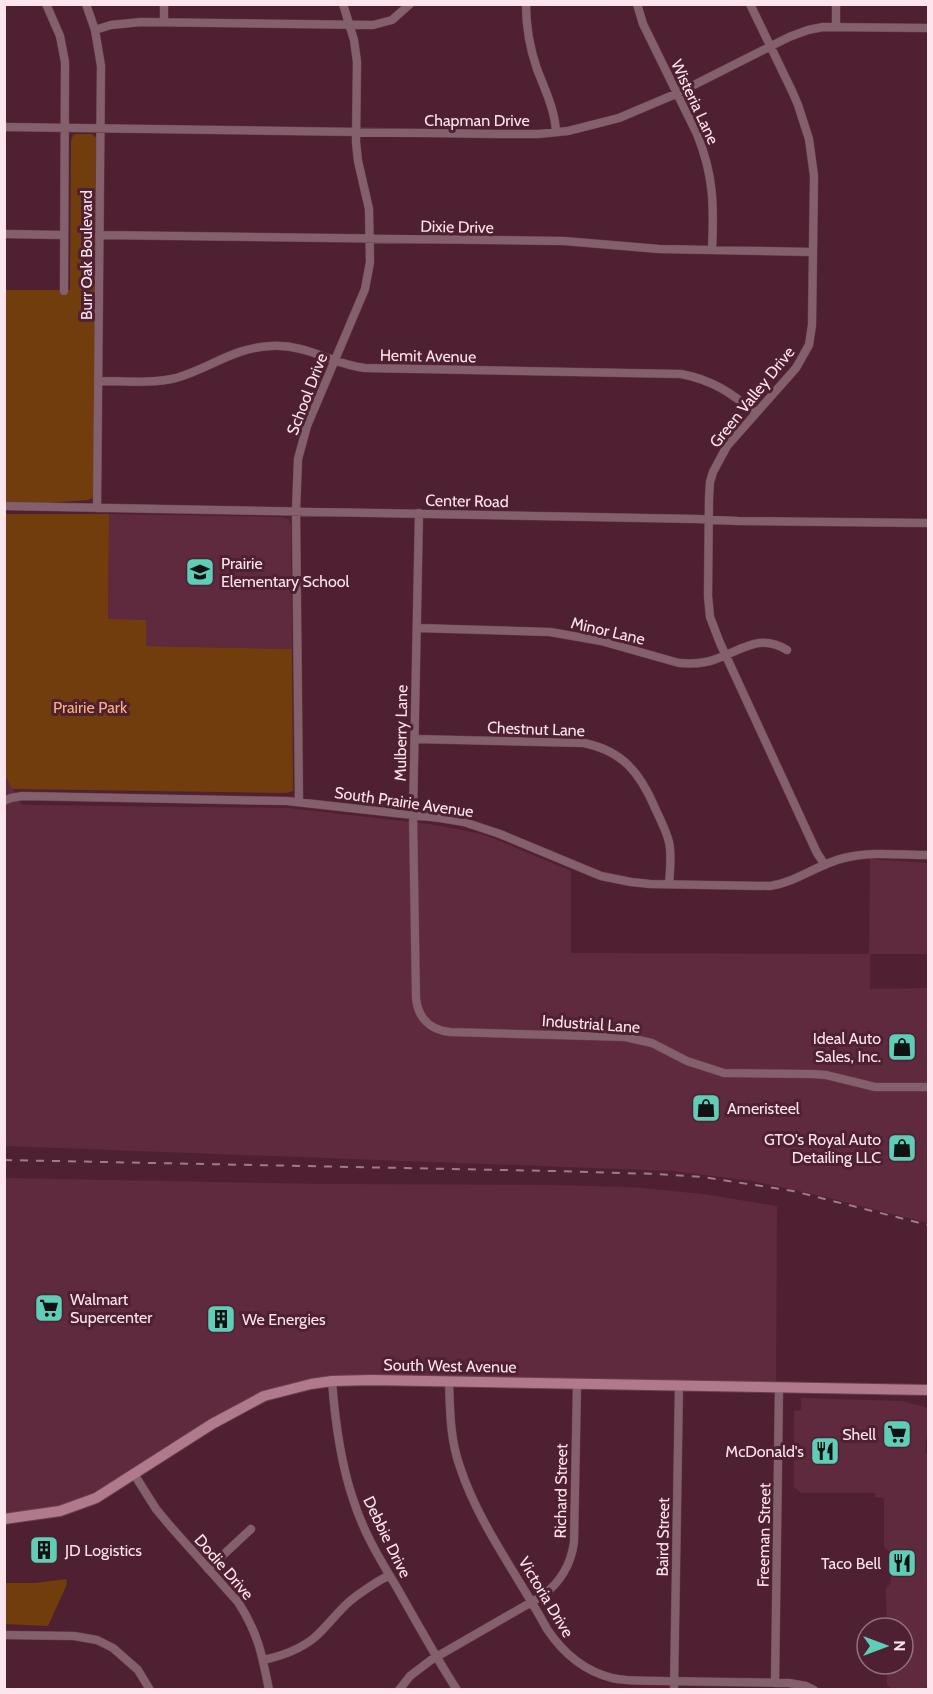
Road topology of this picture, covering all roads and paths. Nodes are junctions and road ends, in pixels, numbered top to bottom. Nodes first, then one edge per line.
1 (46, 4) edge
2 (86, 4) edge
3 (164, 4) edge
4 (343, 4) edge
5 (410, 4) edge
6 (526, 4) edge
7 (637, 4) edge
8 (750, 4) edge
9 (836, 4) edge
10 (164, 22) junction
11 (350, 25) junction
12 (836, 27) junction
13 (928, 28) edge
14 (95, 30) junction
15 (770, 47) junction
16 (678, 93) junction
17 (4, 127) edge
18 (65, 128) junction
19 (100, 129) junction
20 (356, 132) junction
21 (556, 132) junction
22 (4, 234) edge
23 (64, 235) junction
24 (99, 235) junction
25 (370, 239) junction
26 (712, 250) junction
27 (813, 252) junction
28 (64, 291) dead end
29 (335, 360) junction
30 (98, 381) junction
31 (756, 413) junction
32 (4, 507) edge
33 (97, 508) junction
34 (296, 511) junction
35 (419, 513) junction
36 (708, 519) junction
37 (928, 523) edge
38 (417, 628) junction
39 (787, 650) dead end
40 (725, 655) junction
41 (415, 739) junction
42 (4, 801) edge
43 (299, 802) junction
44 (413, 814) junction
45 (928, 855) edge
46 (825, 865) junction
47 (669, 884) junction
48 (425, 1022) joint
49 (928, 1087) edge
50 (332, 1381) junction
51 (449, 1381) junction
52 (577, 1384) junction
53 (679, 1385) junction
54 (779, 1387) junction
55 (928, 1390) edge
56 (134, 1474) junction
57 (4, 1519) edge
58 (251, 1528) dead end
59 (208, 1569) junction
60 (389, 1575) junction
61 (532, 1601) junction
62 (4, 1635) edge
63 (436, 1657) junction
64 (263, 1660) junction
65 (775, 1683) junction
66 (674, 1685) edge
67 (150, 1689) edge
68 (269, 1689) edge
69 (399, 1689) edge
70 (457, 1689) edge
71 (814, 1689) edge

1 - 18 street, Burr Oak Boulevard
2 - 14 street, Burr Oak Boulevard
3 - 10 street
4 - 11 street, School Drive
5 - 11 street
6 - 21 street
7 - 16 street, Wisteria Lane
8 - 15 street, Green Valley Drive
9 - 12 street
10 - 11 street
10 - 14 street
11 - 20 street, School Drive
12 - 13 street, Chapman Drive
12 - 15 street, Chapman Drive
14 - 19 street, Burr Oak Boulevard
15 - 16 street, Chapman Drive
15 - 27 street, Green Valley Drive
16 - 21 street, Chapman Drive
16 - 26 street, Wisteria Lane
17 - 18 street, Chapman Drive
18 - 19 street, Chapman Drive
18 - 23 street, Burr Oak Boulevard
19 - 20 street, Chapman Drive
19 - 24 street, Burr Oak Boulevard
20 - 21 street, Chapman Drive
20 - 25 street, School Drive
22 - 23 street
23 - 28 street, Burr Oak Boulevard
24 - 25 street, Dixie Drive
24 - 30 street, Burr Oak Boulevard
25 - 26 street, Dixie Drive
25 - 29 street, School Drive
26 - 27 street, Dixie Drive
27 - 31 street, Green Valley Drive
29 - 30 street, Hemit Avenue
29 - 31 street, Hemit Avenue
29 - 34 street, School Drive
30 - 33 street, Burr Oak Boulevard
31 - 36 street, Green Valley Drive
32 - 33 street, Center Road
33 - 34 street, Center Road
34 - 35 street, Center Road
34 - 43 street, School Drive
35 - 36 street, Center Road
35 - 38 street, Mulberry Lane
36 - 37 street, Center Road
36 - 40 street, Green Valley Drive
38 - 40 street, Minor Lane
38 - 41 street, Mulberry Lane
39 - 40 street, Minor Lane
40 - 46 street, Green Valley Drive
41 - 44 street, Mulberry Lane
41 - 47 street, Chestnut Lane
42 - 43 street, South Prairie Avenue
43 - 44 street, South Prairie Avenue
44 - 47 street, South Prairie Avenue
44 - 48 street, Mulberry Lane
45 - 46 street, South Prairie Avenue
46 - 47 street, South Prairie Avenue
48 - 49 street, Industrial Lane
50 - 51 street, South West Avenue
50 - 56 street, South West Avenue
50 - 60 street, Debbie Drive
51 - 52 street, South West Avenue
51 - 61 street, Victoria Drive
52 - 53 street, South West Avenue
52 - 61 street, Richard Street
53 - 54 street, South West Avenue
53 - 66 street, Baird Street
54 - 55 street, South West Avenue
54 - 65 street, Freeman Street
56 - 57 street, South West Avenue
56 - 59 street, Dodie Drive
58 - 59 street
59 - 64 street, Dodie Drive
60 - 63 street, Debbie Drive
60 - 64 street
61 - 63 street, Richard Street
61 - 66 street, Victoria Drive
62 - 67 street
63 - 69 street, Richard Street
63 - 70 street, Debbie Drive
64 - 68 street, Dodie Drive
65 - 66 street, Victoria Drive
65 - 71 street, Victoria Drive

